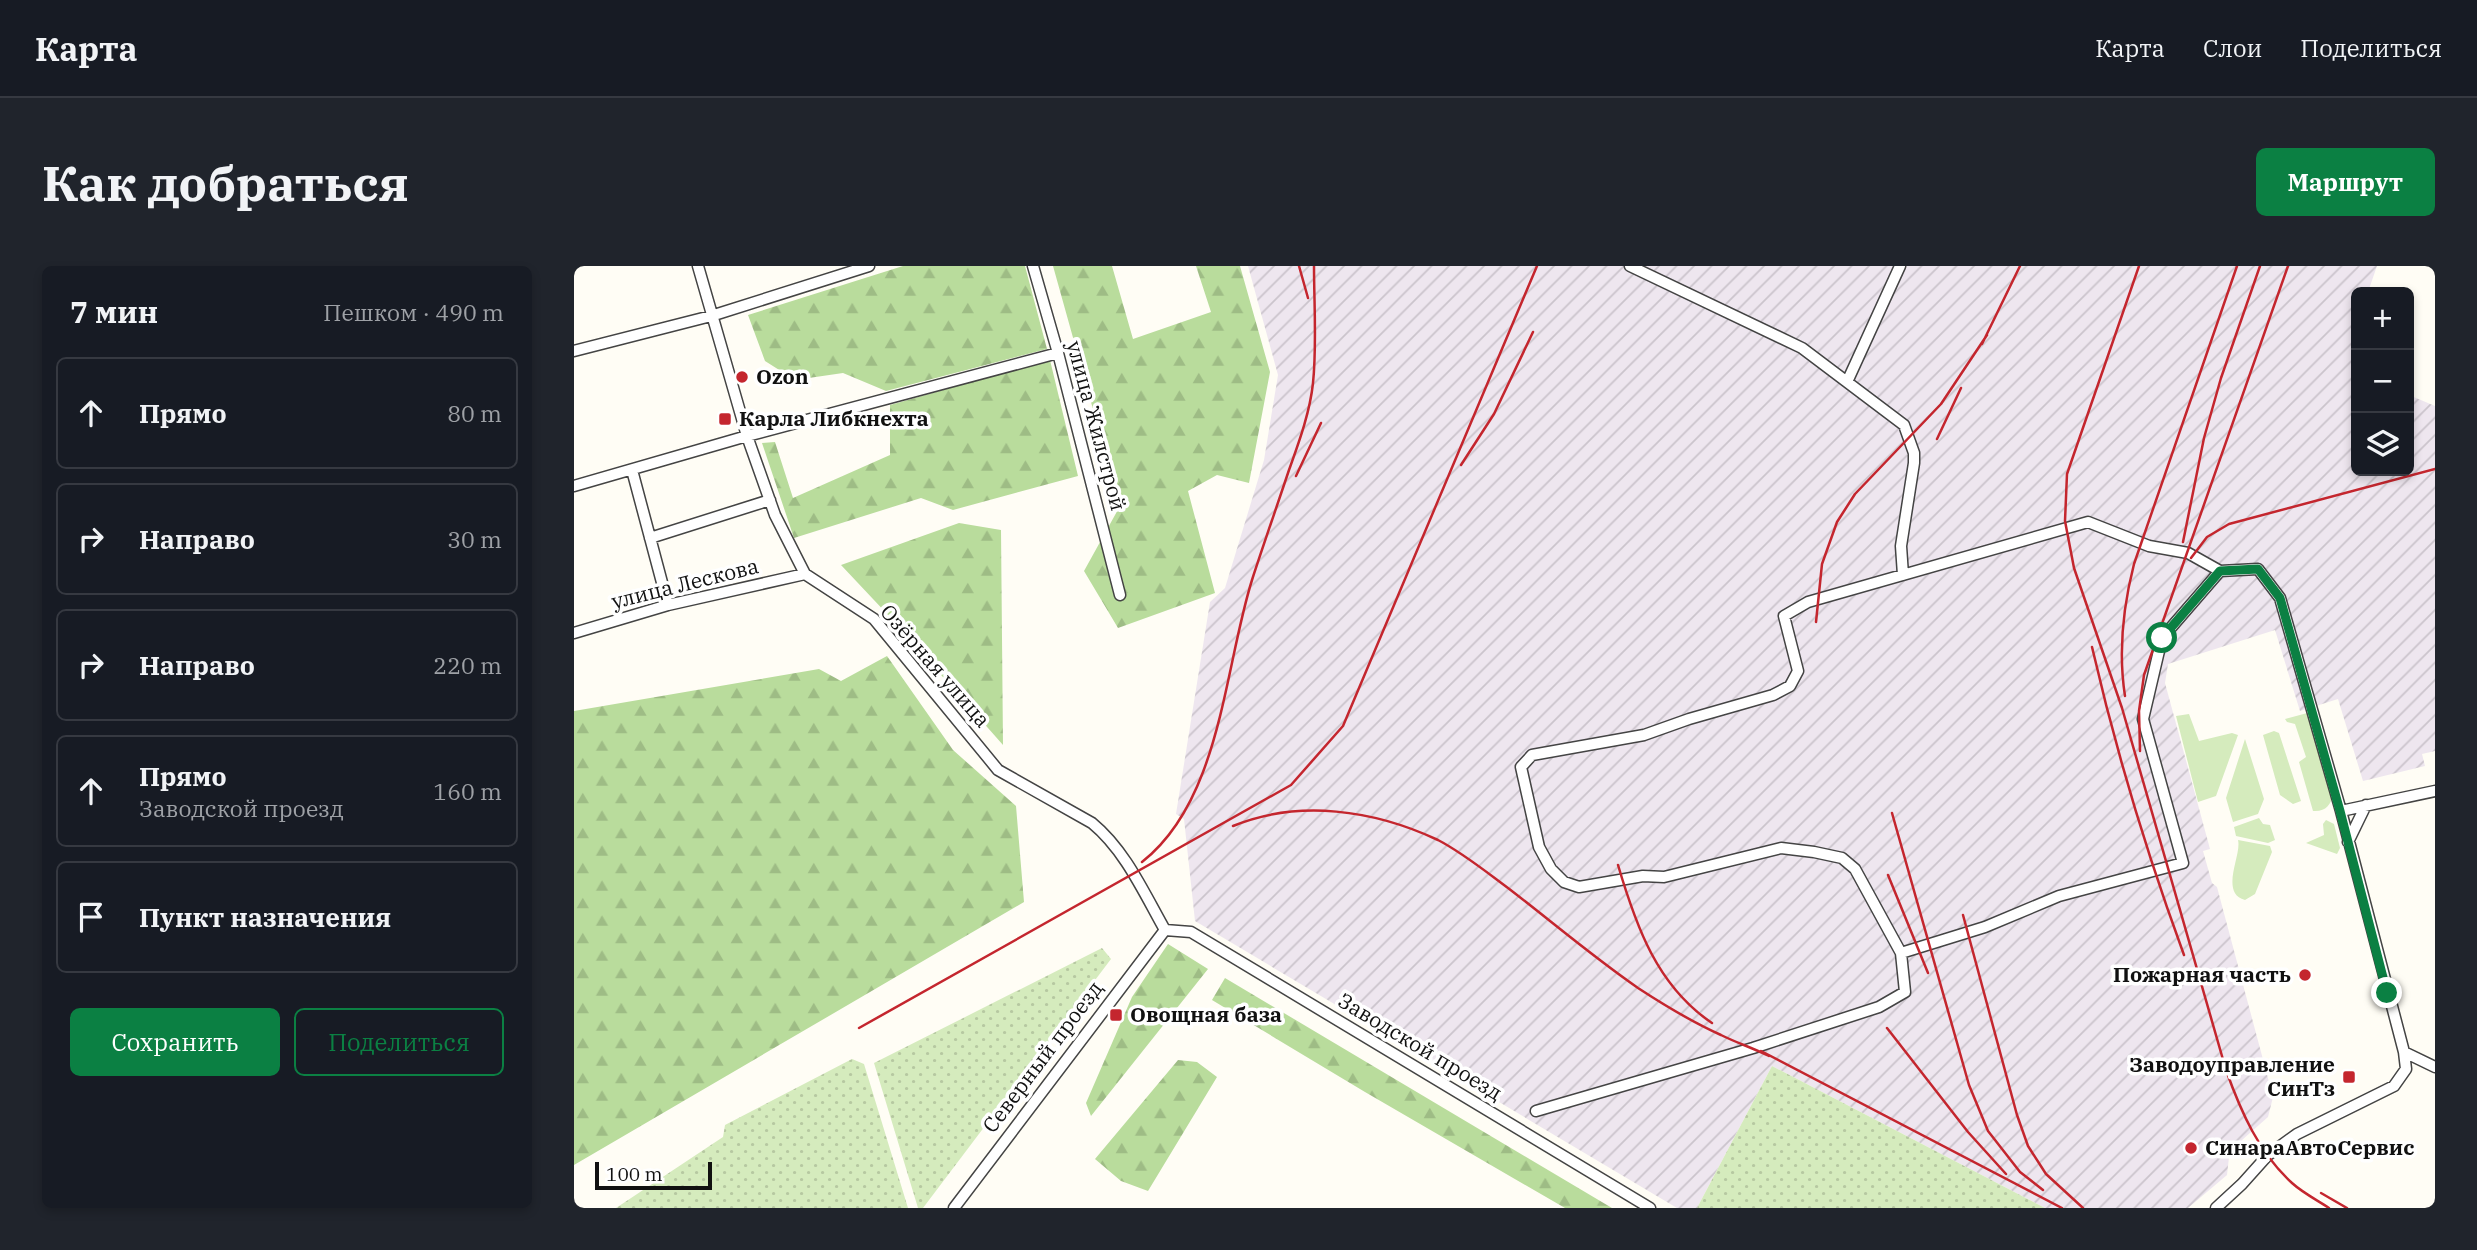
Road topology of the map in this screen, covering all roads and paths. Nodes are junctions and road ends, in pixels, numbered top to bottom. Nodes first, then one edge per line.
1 (698, 266) edge
2 (869, 266) edge
3 (1033, 266) edge
4 (1629, 266) edge
5 (1900, 266) edge
6 (711, 316) junction
7 (574, 351) edge
8 (1058, 353) junction
9 (1847, 382) junction
10 (747, 436) junction
11 (632, 470) junction
12 (574, 486) edge
13 (770, 500) junction
14 (650, 538) junction
15 (2220, 571) junction
16 (806, 574) junction
17 (1903, 575) junction
18 (1120, 595) dead end
19 (668, 605) junction
20 (574, 633) edge
21 (2435, 791) edge
22 (2366, 805) junction
23 (2340, 811) junction
24 (2348, 842) junction
25 (1165, 930) junction
26 (1901, 953) junction
27 (2404, 1052) junction
28 (2435, 1067) edge
29 (1536, 1111) dead end
30 (954, 1208) edge
31 (1650, 1208) edge
32 (2216, 1208) edge

1 - 6 street, Озёрная улица
2 - 6 street
3 - 8 street, улица Жилстрой
4 - 9 street
5 - 9 street
6 - 7 street
6 - 10 street, Озёрная улица
8 - 10 street
8 - 18 street, улица Жилстрой
9 - 17 street
10 - 11 street
10 - 13 street, Озёрная улица
11 - 12 street
11 - 14 street
13 - 14 street
13 - 16 street, Озёрная улица
14 - 19 street
15 - 17 street
15 - 23 street
15 - 26 street
16 - 19 street, улица Лескова
16 - 25 street, Озёрная улица
17 - 26 street
19 - 20 street, улица Лескова
21 - 22 street
22 - 23 street
22 - 24 street
23 - 24 street
24 - 27 street
25 - 30 street, Северный проезд
25 - 31 street, Заводской проезд
26 - 29 street
27 - 28 street
27 - 32 street

